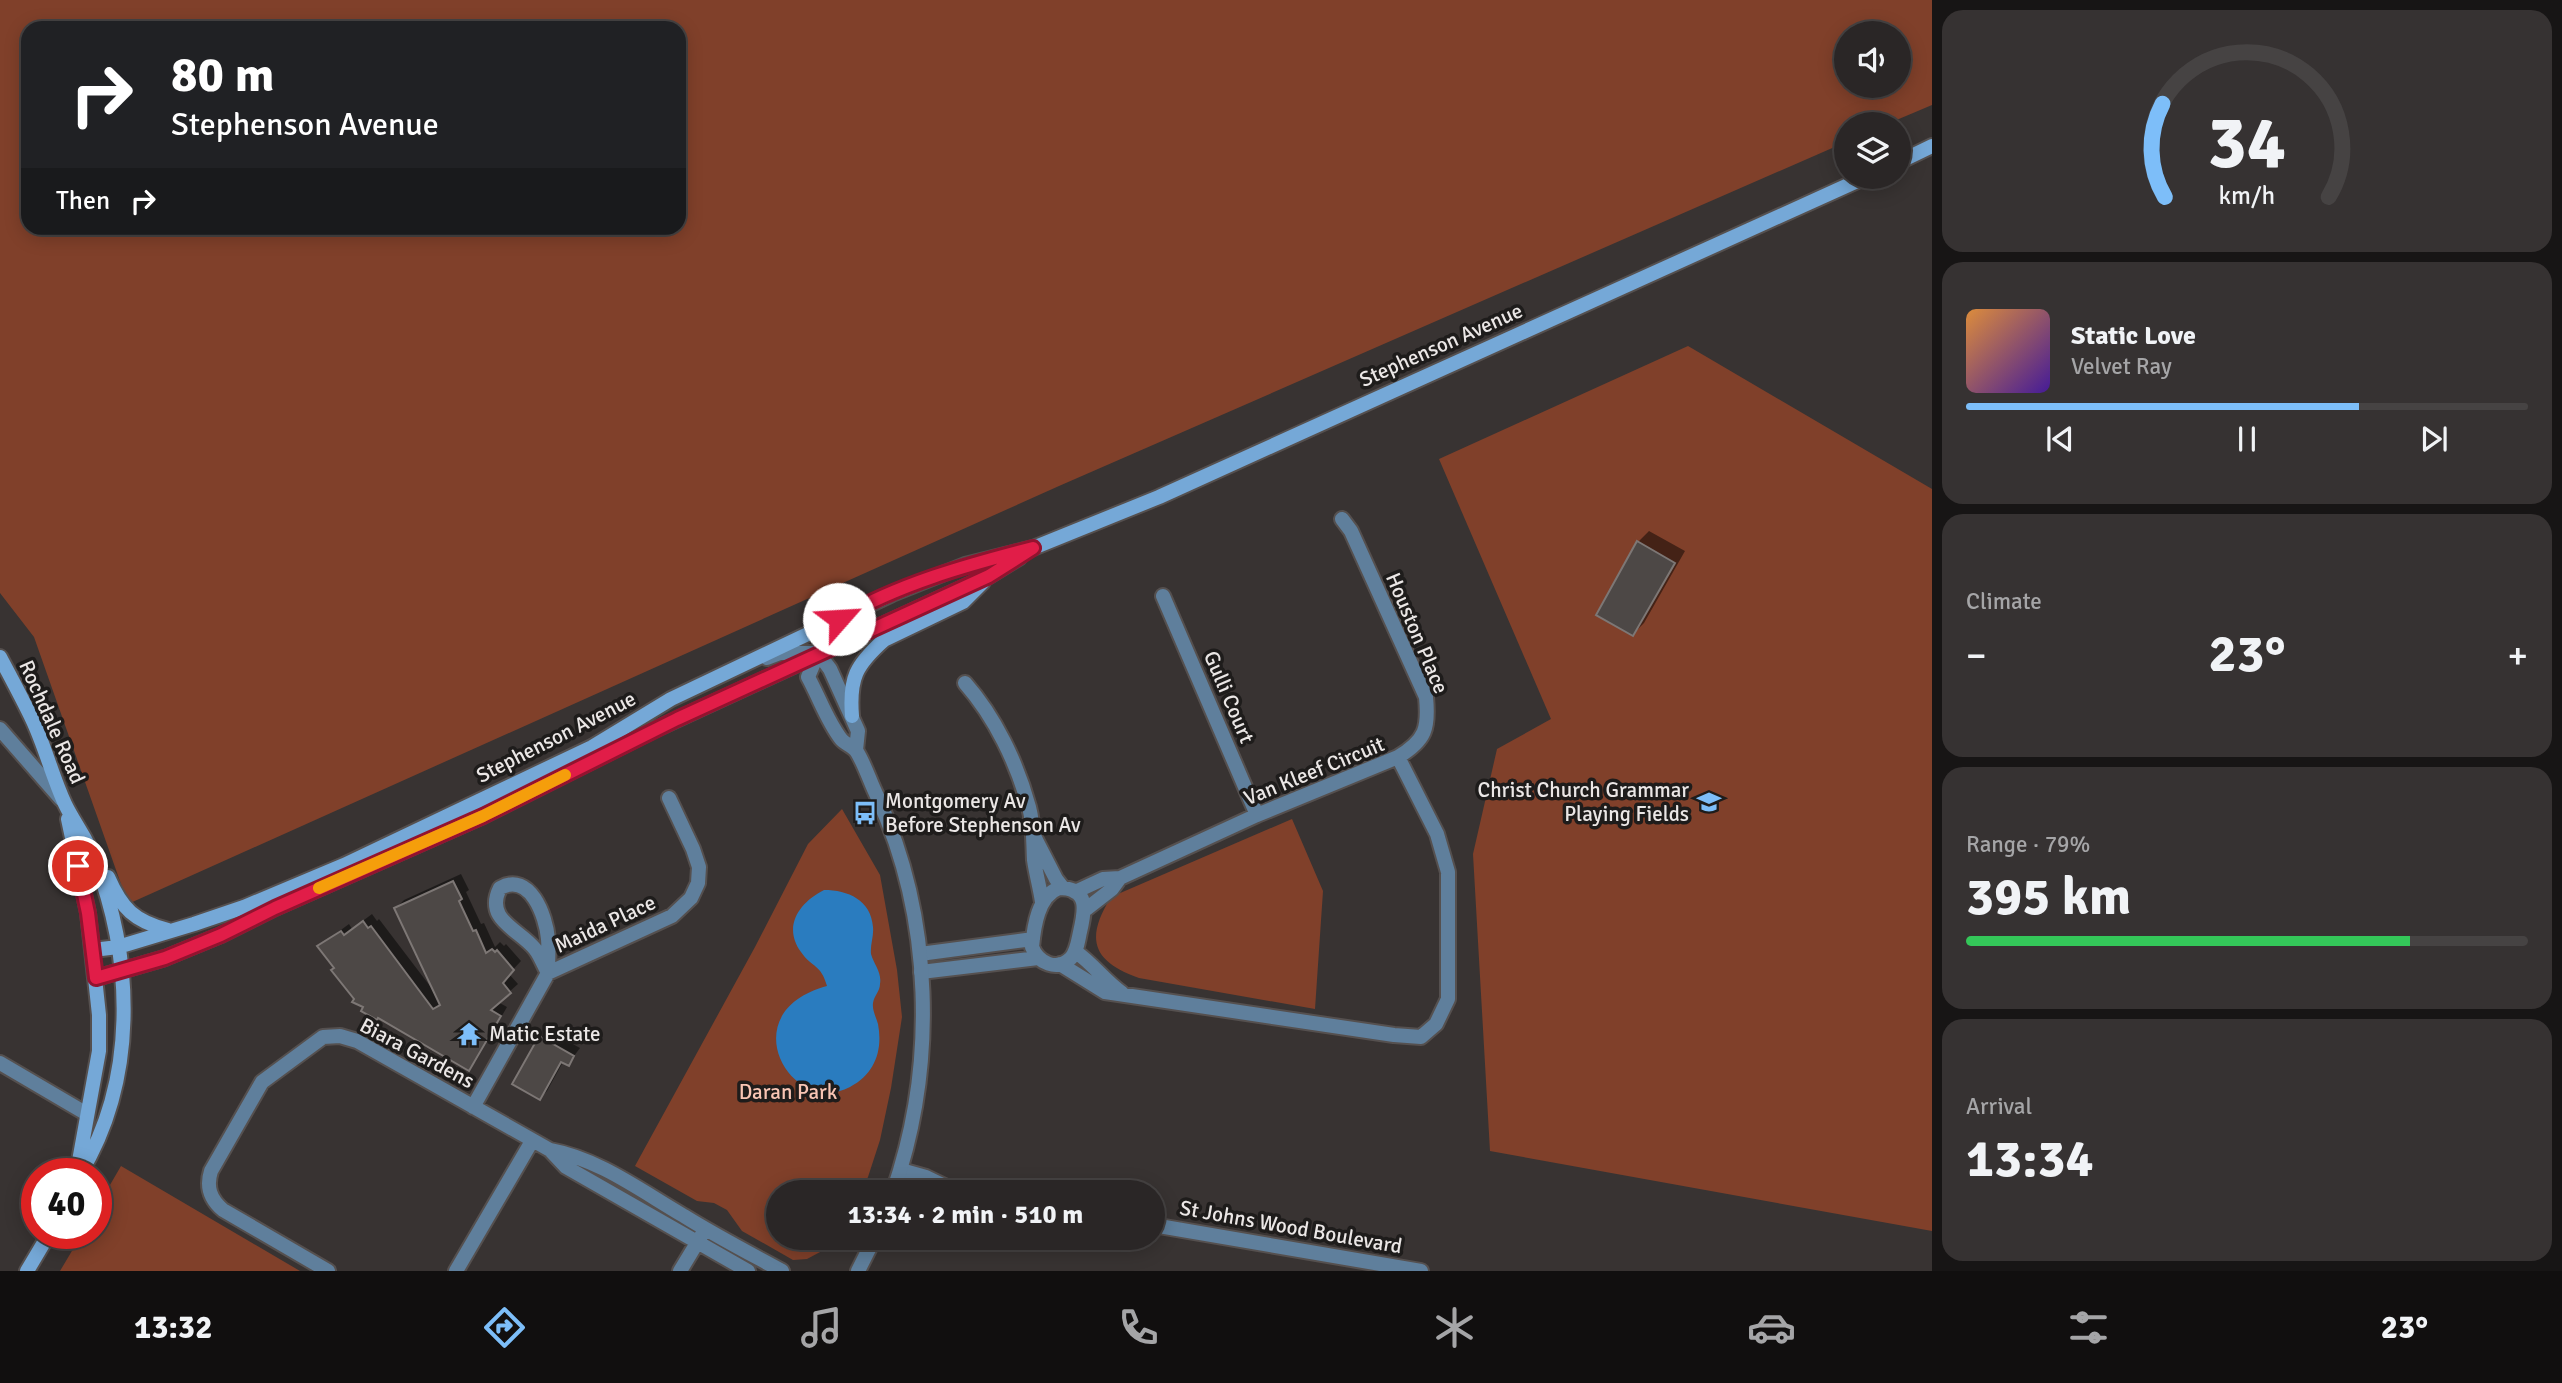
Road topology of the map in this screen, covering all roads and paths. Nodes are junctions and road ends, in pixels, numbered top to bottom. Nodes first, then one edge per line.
1 (1932, 146) edge
2 (1911, 156) edge
3 (1839, 189) edge
4 (1342, 519) dead end
5 (1033, 548) junction
6 (989, 576) junction
7 (1163, 596) dead end
8 (840, 618) junction
9 (818, 653) junction
10 (0, 657) edge
11 (965, 683) dead end
12 (671, 699) junction
13 (852, 716) junction
14 (3, 732) edge
15 (856, 750) junction
16 (1398, 757) junction
17 (669, 798) dead end
18 (65, 804) junction
19 (1257, 815) junction
20 (1035, 837) junction
21 (95, 859) junction
22 (1120, 878) junction
23 (1069, 890) junction
24 (1042, 902) junction
25 (1085, 910) junction
26 (171, 931) junction
27 (1033, 939) junction
28 (118, 947) junction
29 (93, 950) junction
30 (1076, 952) junction
31 (920, 954) junction
32 (1038, 958) junction
33 (1060, 964) junction
34 (122, 971) junction
35 (921, 972) junction
36 (548, 973) junction
37 (96, 978) junction
38 (1124, 994) junction
39 (0, 1063) edge
40 (473, 1107) junction
41 (87, 1114) junction
42 (532, 1141) junction
43 (81, 1158) edge
44 (89, 1158) edge
45 (901, 1170) junction
46 (897, 1180) edge
47 (931, 1180) edge
48 (1165, 1227) edge
49 (701, 1235) junction
50 (40, 1249) edge
51 (868, 1250) edge
52 (27, 1271) edge
53 (328, 1271) edge
54 (456, 1271) edge
55 (680, 1271) edge
56 (748, 1271) edge
57 (782, 1271) edge
58 (858, 1271) edge
59 (1422, 1271) edge

1 - 2 main road
3 - 5 main road, Stephenson Avenue
4 - 16 street, Houston Place
5 - 6 main road, Stephenson Avenue
5 - 8 main road, Stephenson Avenue
6 - 9 main road, Stephenson Avenue
6 - 13 main road
7 - 19 street, Gulli Court
8 - 9 street
8 - 12 main road, Stephenson Avenue
9 - 12 street
9 - 13 street
9 - 15 street
9 - 34 main road, Stephenson Avenue
10 - 18 main road, Rochdale Road
11 - 20 street
12 - 26 main road, Stephenson Avenue
13 - 15 street
14 - 18 street, Rochdale Road
15 - 31 street
16 - 19 street, Van Kleef Circuit
16 - 38 street, Van Kleef Circuit
17 - 36 street, Maida Place
18 - 21 main road, Rochdale Road
18 - 29 main road, Rochdale Road
19 - 22 street, Van Kleef Circuit
20 - 23 street
20 - 24 street
21 - 26 main road
21 - 28 main road, Rochdale Road
22 - 23 street, Van Kleef Circuit
22 - 25 street, Van Kleef Circuit
23 - 24 street
23 - 25 street
24 - 27 street
25 - 30 street
26 - 28 main road, Stephenson Avenue
27 - 31 street
27 - 32 street
28 - 29 main road, Stephenson Avenue
28 - 34 main road, Rochdale Road
29 - 37 main road, Rochdale Road
30 - 33 street
30 - 38 street
31 - 35 street
32 - 33 street
32 - 35 street
33 - 38 street, Van Kleef Circuit
34 - 37 main road, Stephenson Avenue
34 - 44 main road, Rochdale Road
35 - 45 street
36 - 36 street
36 - 40 street
37 - 41 main road, Rochdale Road
39 - 41 street
40 - 42 street, Biara Gardens
40 - 53 street, Biara Gardens
41 - 43 main road, Rochdale Road
42 - 49 street, Biara Gardens
42 - 54 street
45 - 46 street
45 - 47 street
48 - 59 street, St Johns Wood Boulevard
49 - 55 street
49 - 56 street, Biara Gardens
49 - 57 street, Biara Gardens
50 - 52 main road
51 - 58 street

